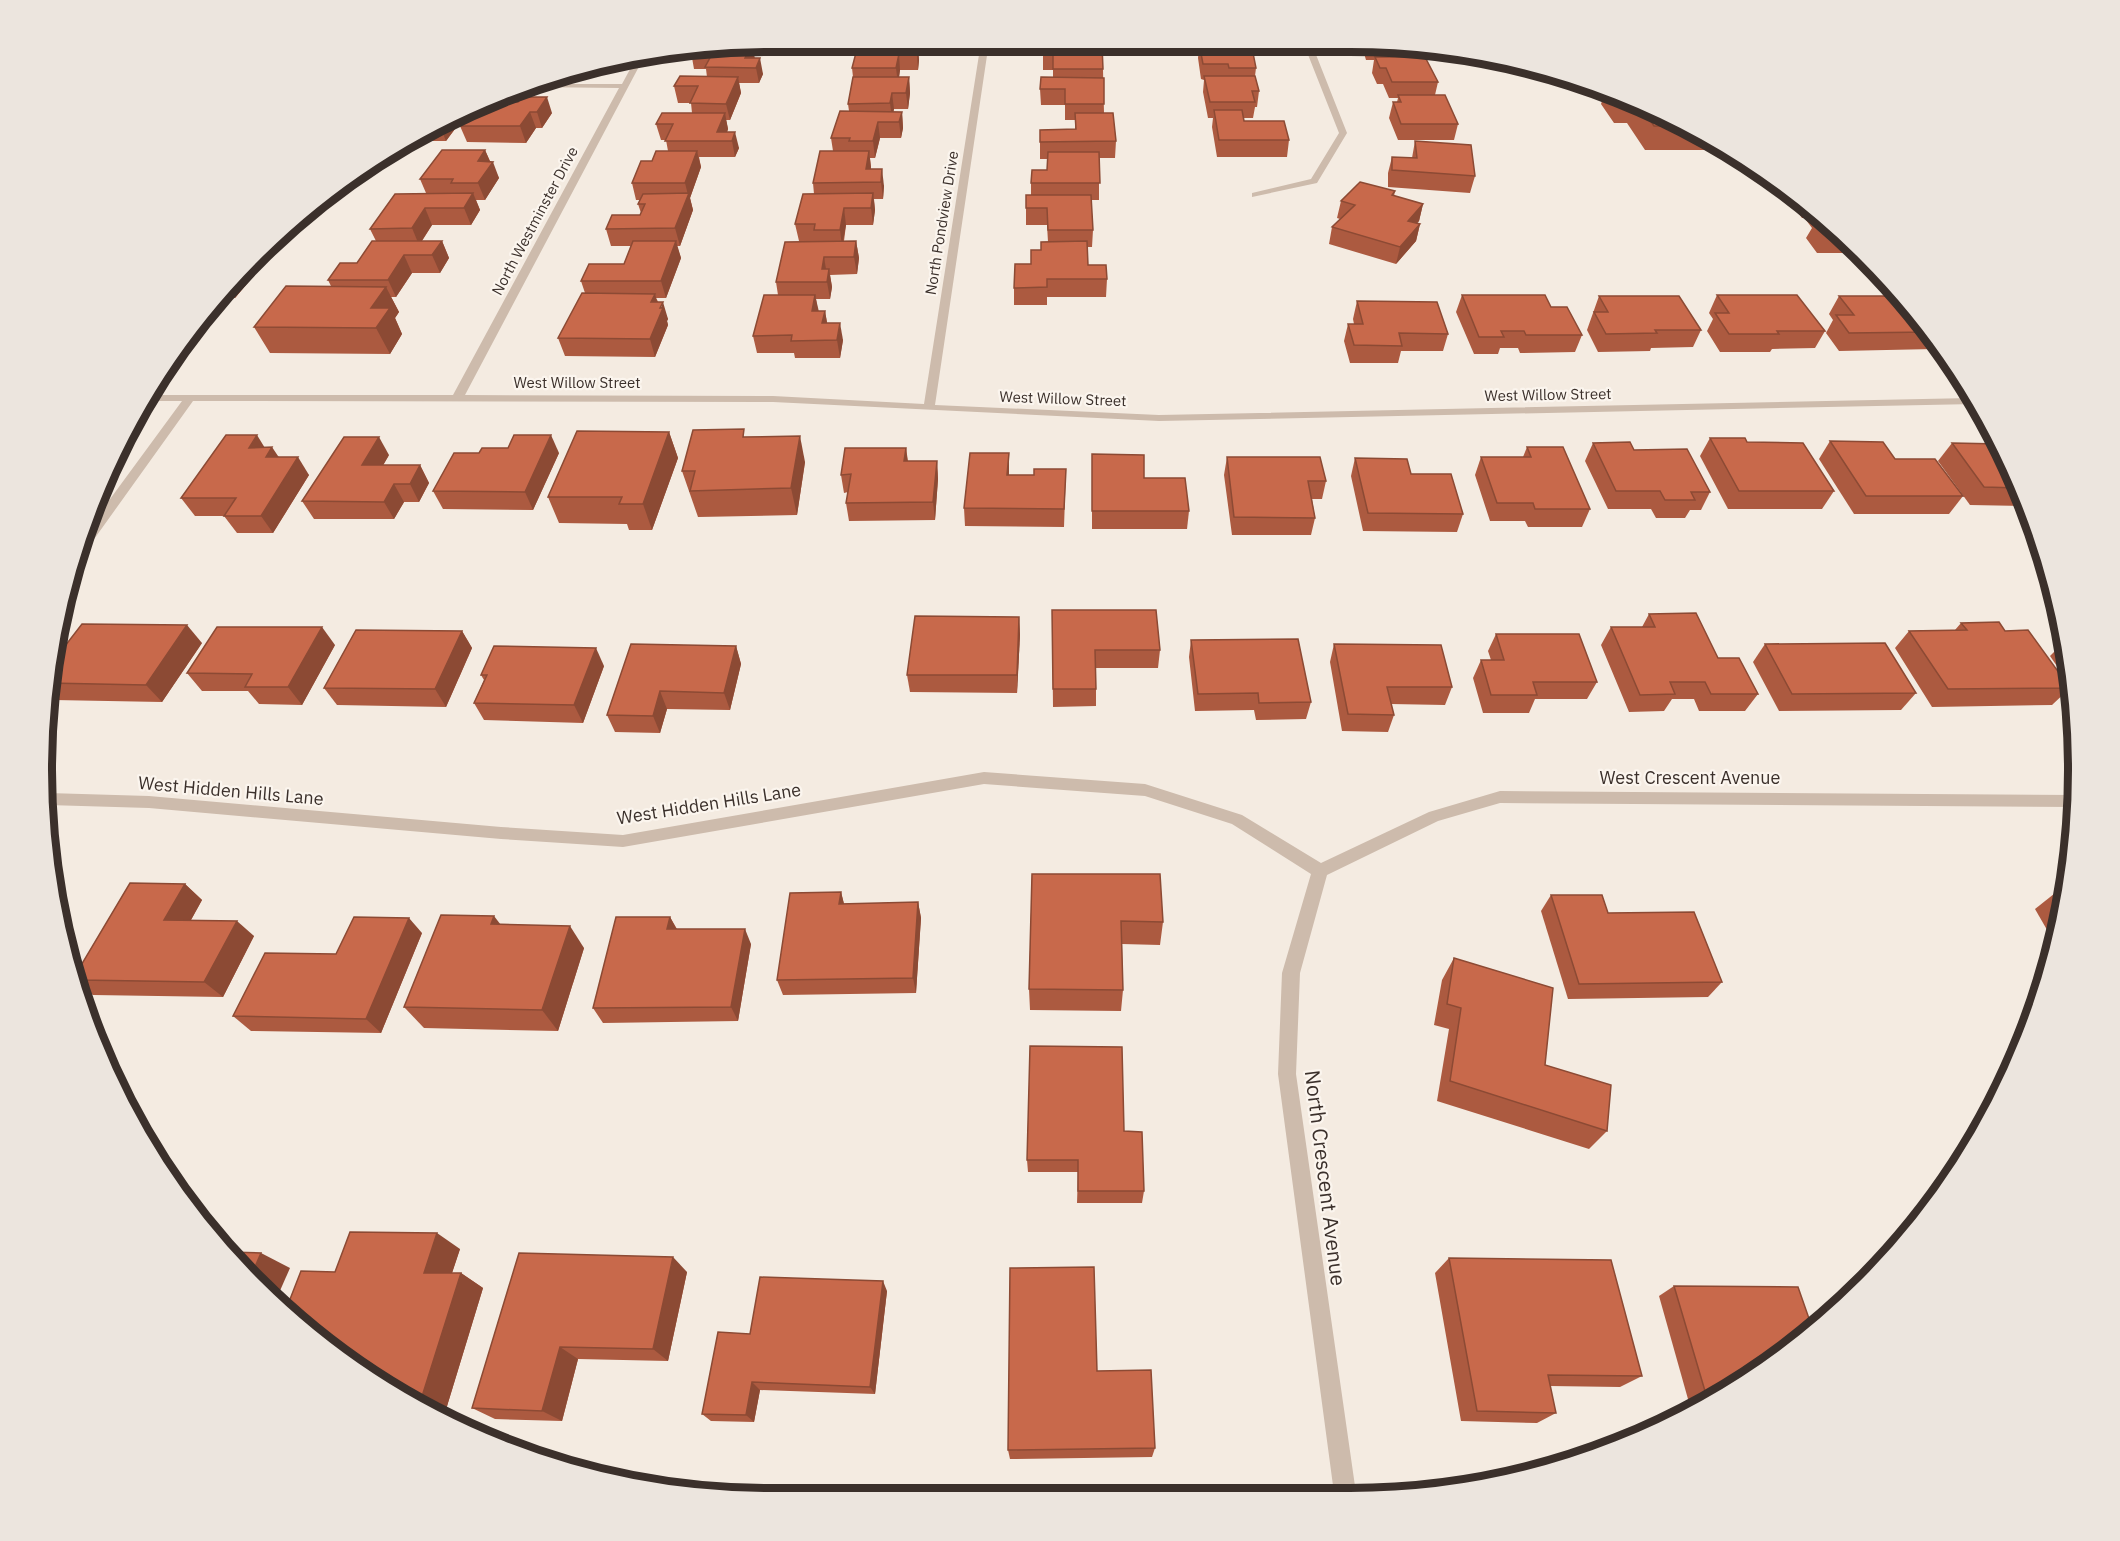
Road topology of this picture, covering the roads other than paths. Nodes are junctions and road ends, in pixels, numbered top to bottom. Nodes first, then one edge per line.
1 (983, 52) edge
2 (1311, 52) edge
3 (636, 65) edge
4 (556, 86) edge
5 (624, 86) junction
6 (1255, 195) dead end
7 (458, 397) junction
8 (157, 398) edge
9 (190, 398) junction
10 (1964, 401) edge
11 (929, 408) junction
12 (96, 528) edge
13 (53, 799) edge
14 (2067, 801) edge
15 (1320, 871) junction
16 (1344, 1488) edge

1 - 11 street, North Pondview Drive
2 - 6 street
3 - 5 street, North Westminster Drive
4 - 5 street
5 - 7 street, North Westminster Drive
7 - 9 street, West Willow Street
7 - 11 street, West Willow Street
8 - 9 street, West Willow Street
9 - 12 street
10 - 11 street, West Willow Street
13 - 15 street, West Hidden Hills Lane
14 - 15 street, West Crescent Avenue
15 - 16 street, North Crescent Avenue

